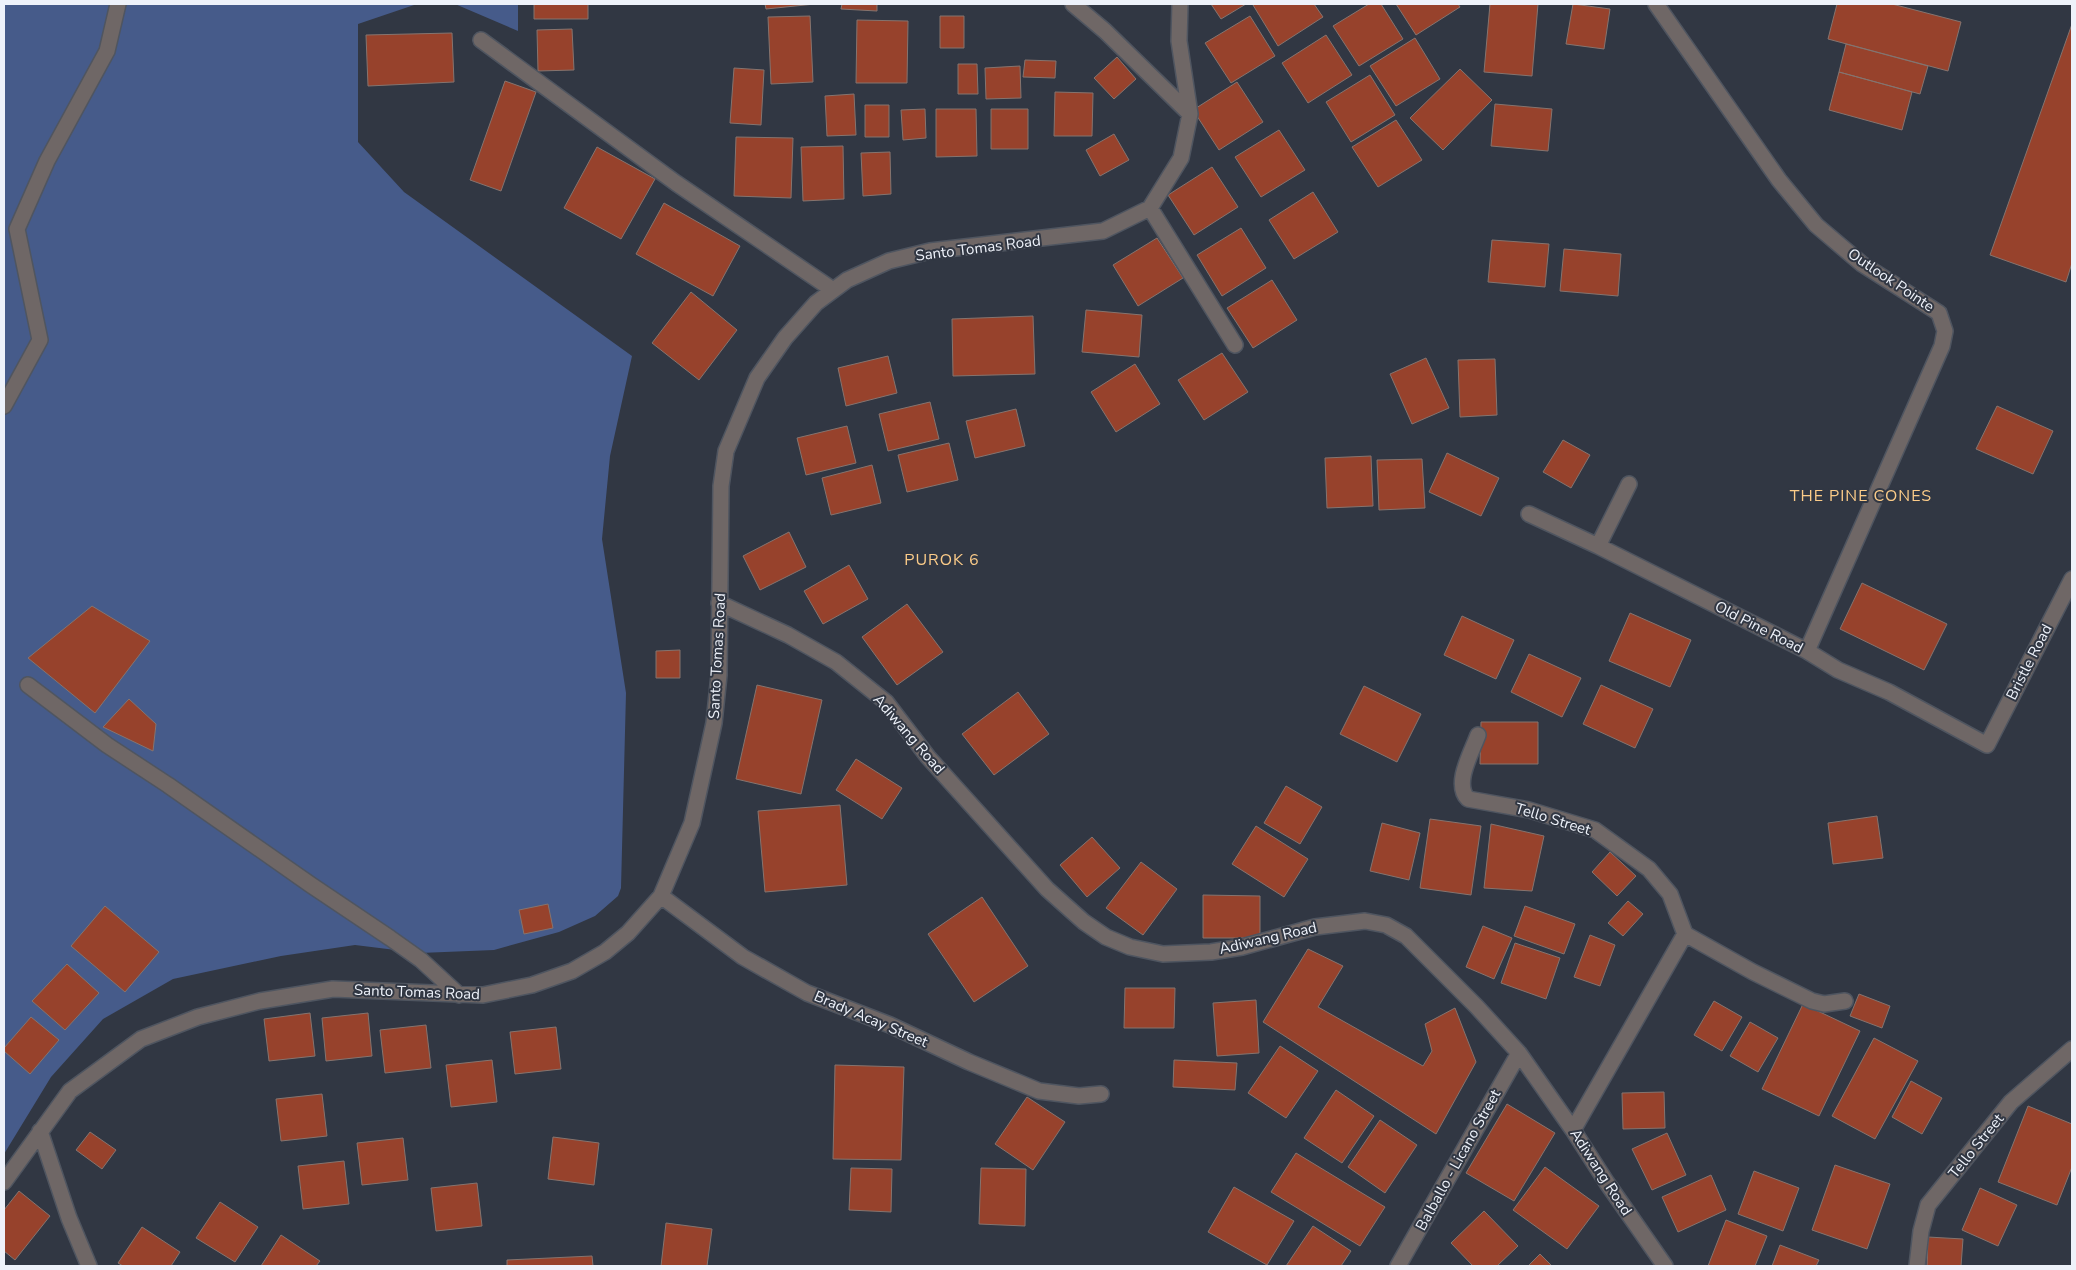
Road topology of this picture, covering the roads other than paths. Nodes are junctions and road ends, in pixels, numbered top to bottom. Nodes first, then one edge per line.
1 (118, 4) edge
2 (1073, 4) edge
3 (1180, 4) edge
4 (1656, 4) edge
5 (481, 40) dead end
6 (1190, 114) junction
7 (1150, 208) junction
8 (833, 290) junction
9 (1235, 344) dead end
10 (4, 406) edge
11 (1629, 484) dead end
12 (1529, 514) dead end
13 (1598, 546) junction
14 (2072, 579) edge
15 (720, 603) junction
16 (1807, 651) junction
17 (28, 685) dead end
18 (1478, 735) dead end
19 (1986, 745) joint
20 (660, 896) junction
21 (1685, 934) junction
22 (460, 995) junction
23 (1845, 1001) dead end
24 (2072, 1049) edge
25 (1518, 1053) junction
26 (1101, 1094) dead end
27 (1573, 1130) junction
28 (40, 1131) junction
29 (4, 1182) edge
30 (89, 1266) edge
31 (1398, 1266) edge
32 (1665, 1266) edge
33 (1917, 1266) edge

1 - 10 street
2 - 6 street
3 - 6 street
4 - 16 street, Outlook Pointe
5 - 8 street
6 - 7 street
7 - 8 street, Santo Tomas Road
7 - 9 street
8 - 15 street, Santo Tomas Road
11 - 13 street
12 - 13 street, Old Pine Road
13 - 16 street, Old Pine Road
14 - 19 street, Bristle Road
15 - 20 street, Santo Tomas Road
15 - 25 street, Adiwang Road
16 - 19 street, Old Pine Road
17 - 22 street
18 - 21 street, Tello Street
20 - 22 street, Santo Tomas Road
20 - 26 street, Brady Acay Street
21 - 23 street
21 - 27 street
22 - 28 street, Santo Tomas Road
24 - 33 street, Tello Street
25 - 27 street, Adiwang Road
25 - 31 street, Balballo - Licano Street
27 - 32 street, Adiwang Road
28 - 29 street, Santo Tomas Road
28 - 30 street

